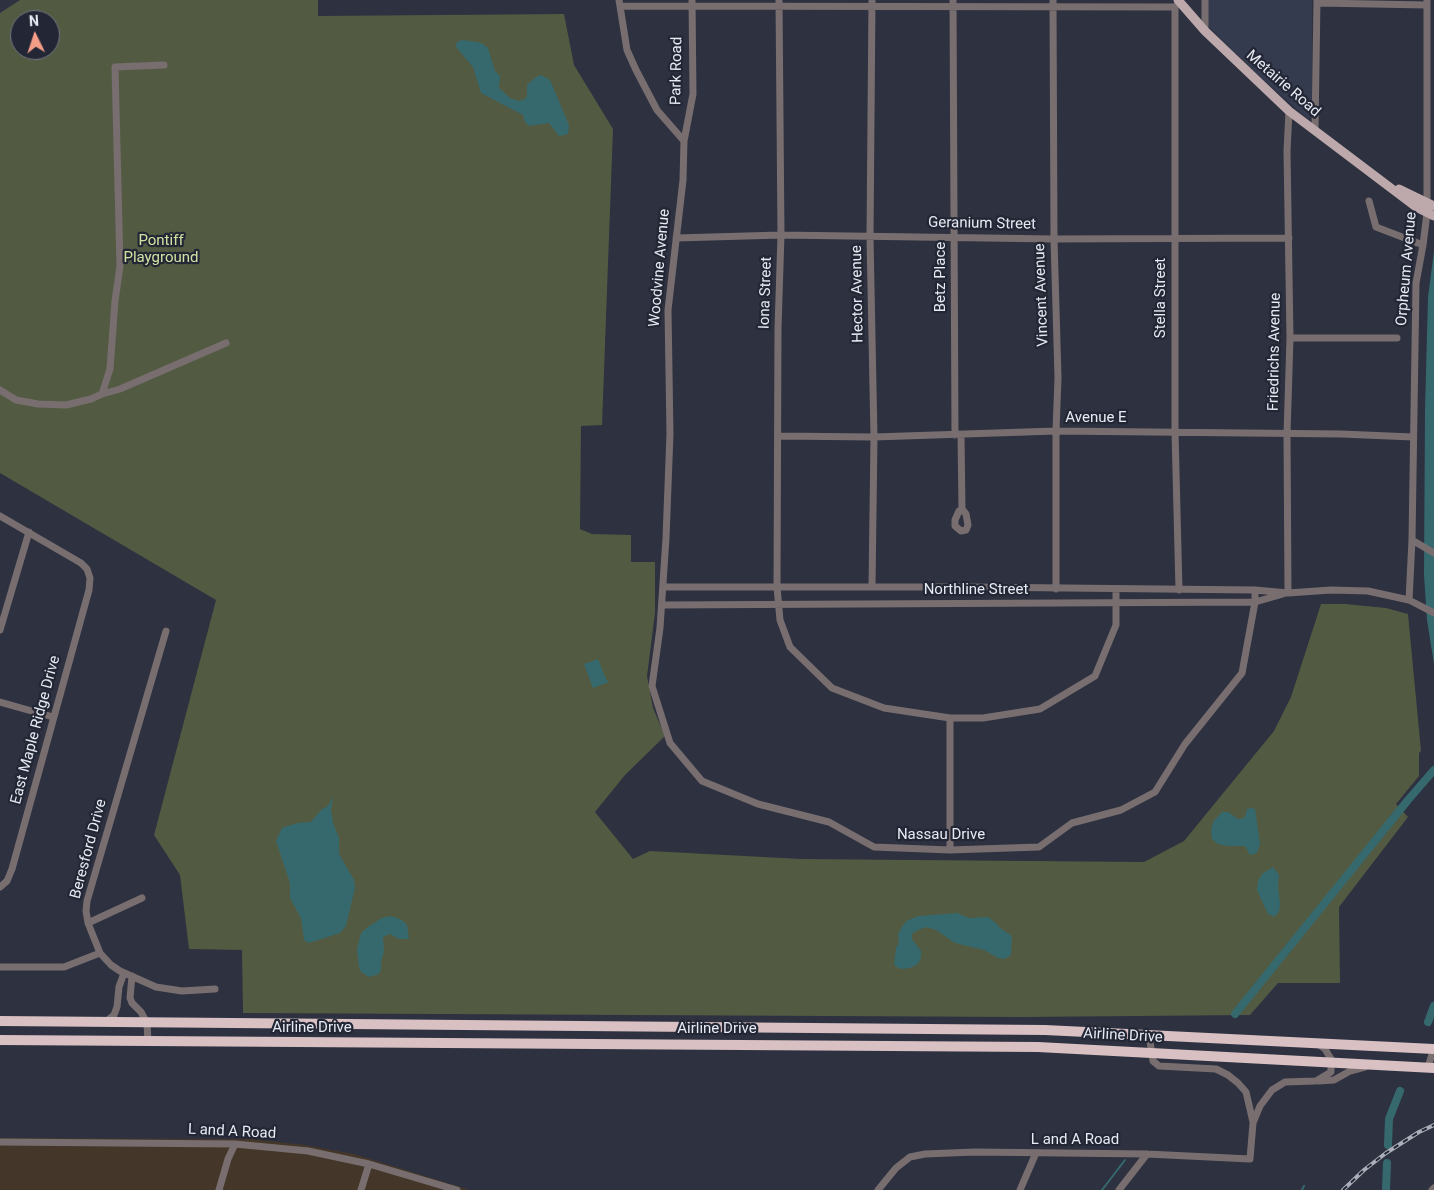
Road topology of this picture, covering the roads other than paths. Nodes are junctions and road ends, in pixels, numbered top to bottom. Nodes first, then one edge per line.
1 (1205, 0) edge
2 (1317, 2) edge
3 (620, 3) edge
4 (692, 3) edge
5 (779, 3) edge
6 (953, 3) edge
7 (1053, 3) edge
8 (1177, 3) edge
9 (1427, 3) edge
10 (872, 4) edge
11 (1205, 31) junction
12 (164, 65) dead end
13 (1289, 111) junction
14 (1315, 130) junction
15 (684, 142) junction
16 (1369, 201) dead end
17 (1431, 210) edge
18 (781, 235) junction
19 (870, 237) junction
20 (955, 237) junction
21 (676, 238) junction
22 (1175, 238) junction
23 (1289, 238) junction
24 (1054, 239) junction
25 (1423, 245) junction
26 (1290, 338) junction
27 (1396, 338) dead end
28 (226, 343) dead end
29 (0, 390) edge
30 (102, 394) junction
31 (1056, 431) junction
32 (1175, 432) junction
33 (1287, 434) junction
34 (958, 435) junction
35 (779, 436) junction
36 (874, 437) junction
37 (1413, 437) junction
38 (962, 510) dead end
39 (0, 516) edge
40 (29, 532) junction
41 (1412, 540) junction
42 (1434, 553) edge
43 (663, 587) junction
44 (777, 587) junction
45 (872, 587) junction
46 (1116, 588) junction
47 (1056, 589) junction
48 (1179, 590) junction
49 (1255, 590) junction
50 (1288, 593) junction
51 (1409, 600) junction
52 (1255, 602) junction
53 (779, 603) junction
54 (1116, 603) junction
55 (662, 605) junction
56 (1434, 614) edge
57 (0, 630) edge
58 (166, 631) dead end
59 (0, 702) edge
60 (54, 717) junction
61 (950, 718) junction
62 (950, 850) junction
63 (0, 887) edge
64 (142, 898) dead end
65 (88, 923) junction
66 (100, 953) junction
67 (0, 967) edge
68 (124, 973) junction
69 (132, 976) junction
70 (215, 988) dead end
71 (0, 1021) edge
72 (106, 1022) junction
73 (147, 1023) junction
74 (270, 1024) junction
75 (422, 1025) junction
76 (751, 1028) junction
77 (1149, 1035) junction
78 (0, 1040) edge
79 (148, 1042) junction
80 (271, 1042) junction
81 (1316, 1042) junction
82 (423, 1043) junction
83 (751, 1044) junction
84 (1434, 1049) edge
85 (1150, 1052) junction
86 (1332, 1063) junction
87 (1379, 1066) junction
88 (1431, 1067) edge
89 (1316, 1081) junction
90 (1253, 1123) junction
91 (0, 1142) edge
92 (235, 1144) junction
93 (1036, 1153) junction
94 (1147, 1154) junction
95 (368, 1164) junction
96 (219, 1190) edge
97 (361, 1190) edge
98 (457, 1190) edge
99 (878, 1190) edge
100 (1020, 1190) edge
101 (1119, 1190) edge

1 - 11 street
2 - 9 street
2 - 14 street
3 - 4 street
3 - 15 street
4 - 5 street
4 - 15 street, Park Road
5 - 10 street
5 - 18 street, Iona Street
6 - 7 street
6 - 10 street
6 - 20 street, Betz Place
7 - 8 street
7 - 24 street, Vincent Avenue
8 - 11 main road, Metairie Road
8 - 22 street, Stella Street
9 - 17 street, Orpheum Avenue
10 - 19 street, Hector Avenue
11 - 13 main road, Metairie Road
12 - 30 street
13 - 14 main road, Metairie Road
13 - 23 street, Friedrichs Avenue
14 - 17 main road, Metairie Road
15 - 21 street, Woodvine Avenue
16 - 25 street
17 - 25 street, Orpheum Avenue
18 - 19 street, Geranium Street
18 - 21 street, Geranium Street
18 - 35 street, Iona Street
19 - 20 street, Geranium Street
19 - 36 street, Hector Avenue
20 - 24 street, Geranium Street
20 - 34 street, Betz Place
21 - 43 street, Woodvine Avenue
22 - 23 street, Geranium Street
22 - 24 street, Geranium Street
22 - 32 street, Stella Street
23 - 26 street, Friedrichs Avenue
24 - 31 street, Vincent Avenue
25 - 37 street, Orpheum Avenue
26 - 27 street
26 - 33 street, Friedrichs Avenue
28 - 30 street
29 - 30 street
31 - 32 street, Avenue E
31 - 34 street, Avenue E
31 - 47 street, Vincent Avenue
32 - 33 street, Avenue E
32 - 48 street, Stella Street
33 - 37 street, Avenue E
33 - 50 street, Friedrichs Avenue
34 - 36 street, Avenue E
34 - 38 street, Betz Place
35 - 36 street, Avenue E
35 - 44 street, Iona Street
36 - 45 street, Hector Avenue
37 - 41 street, Orpheum Avenue
39 - 40 street
40 - 57 street
40 - 60 street, East Maple Ridge Drive
41 - 42 street
41 - 51 street, Orpheum Avenue
43 - 44 street, Northline Street
43 - 55 street, Nassau Drive
44 - 45 street, Northline Street
44 - 53 street, Iona Street
45 - 47 street, Northline Street
46 - 47 street, Northline Street
46 - 48 street, Northline Street
46 - 54 street, Iona Street
48 - 49 street, Northline Street
49 - 50 street, Northline Street
49 - 52 street, Nassau Drive
50 - 51 street, Northline Street
50 - 52 street, Northline Street
51 - 56 street, Northline Street
52 - 54 street, Northline Street
52 - 62 street, Nassau Drive
53 - 54 street, Northline Street
53 - 55 street, Northline Street
53 - 61 street, Iona Street
54 - 61 street, Iona Street
55 - 62 street, Nassau Drive
58 - 65 street, Beresford Drive
59 - 60 street
60 - 63 street, East Maple Ridge Drive
61 - 62 street
64 - 65 street
65 - 66 street, Beresford Drive
66 - 67 street
66 - 68 street, Beresford Drive
68 - 69 street, Beresford Drive
68 - 72 street
69 - 70 street, Beresford Drive
69 - 73 street
71 - 72 highway, Airline Drive
72 - 73 highway, Airline Drive
73 - 74 highway, Airline Drive
73 - 79 street
74 - 75 highway, Airline Drive
74 - 80 highway
75 - 76 highway, Airline Drive
75 - 82 highway
76 - 77 highway, Airline Drive
76 - 83 highway
77 - 81 highway, Airline Drive
77 - 85 street
78 - 79 highway, Airline Drive
79 - 80 highway, Airline Drive
80 - 82 highway, Airline Drive
81 - 84 highway, Airline Drive
81 - 86 street
82 - 83 highway, Airline Drive
83 - 85 highway, Airline Drive
84 - 88 street
85 - 86 highway, Airline Drive
85 - 90 street
86 - 87 highway, Airline Drive
86 - 89 street
87 - 88 highway, Airline Drive
87 - 89 street
89 - 90 street
90 - 94 street, L and A Road
91 - 92 street, L and A Road
92 - 95 street, L and A Road
92 - 96 street
93 - 94 street, L and A Road
93 - 99 street, L and A Road
93 - 100 street
94 - 101 street
95 - 97 street
95 - 98 street, L and A Road

